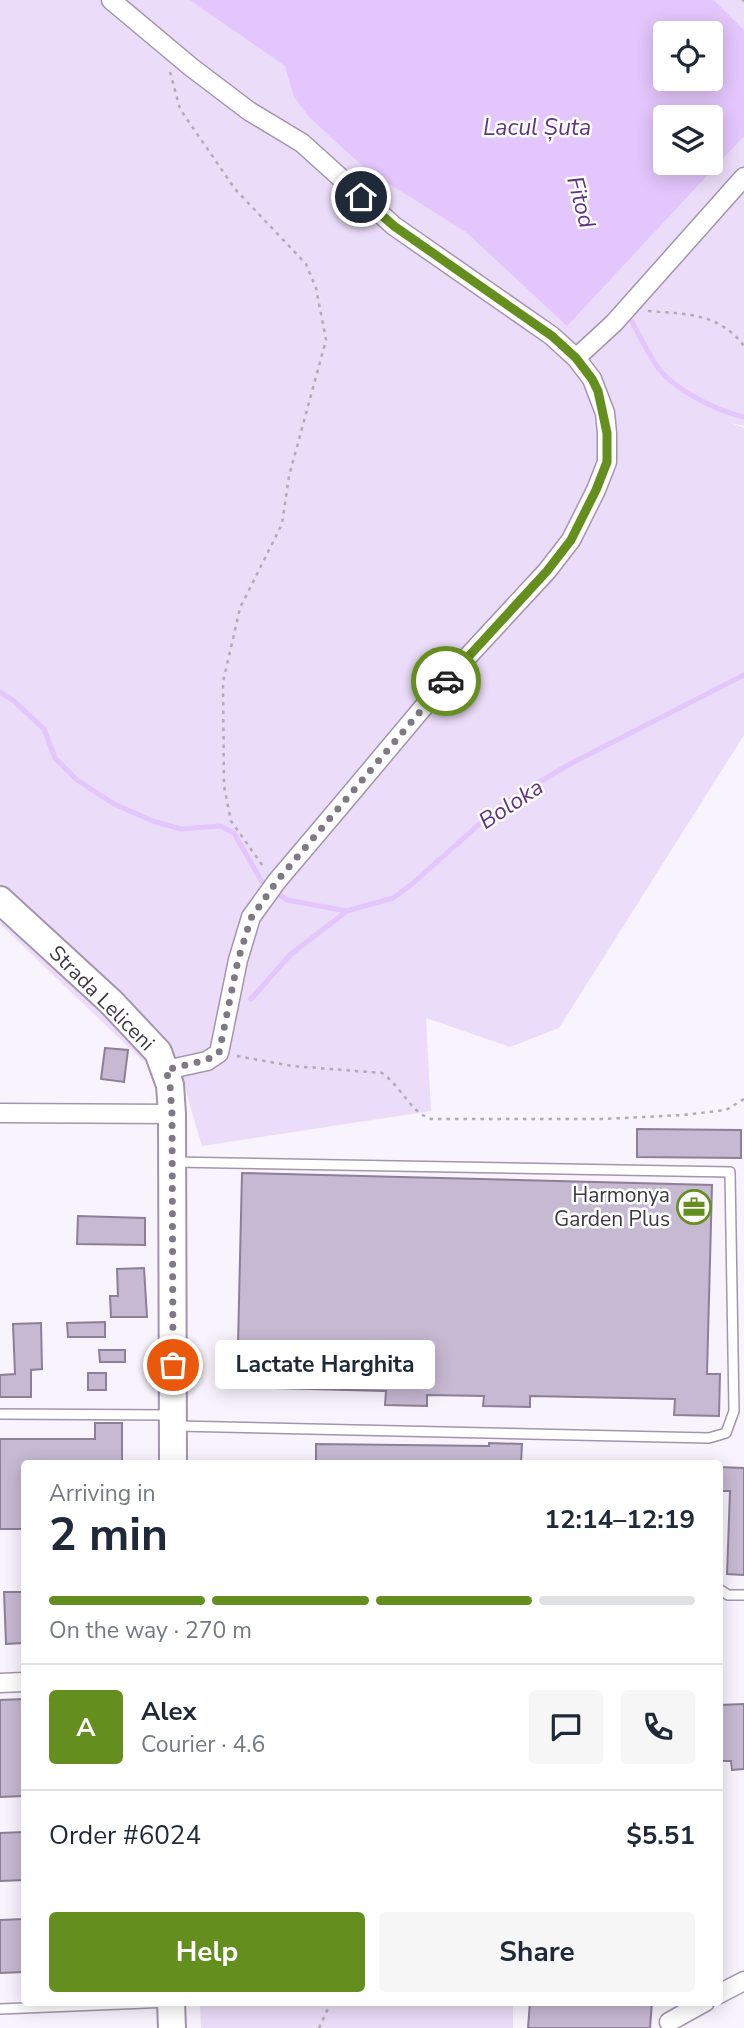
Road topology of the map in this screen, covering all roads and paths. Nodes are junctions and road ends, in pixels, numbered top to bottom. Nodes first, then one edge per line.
1 (111, 0) edge
2 (163, 43) junction
3 (744, 177) edge
4 (627, 309) junction
5 (744, 346) edge
6 (576, 358) junction
7 (277, 881) junction
8 (0, 900) edge
9 (219, 1053) junction
10 (166, 1070) junction
11 (744, 1099) edge
12 (0, 1113) edge
13 (172, 1114) junction
14 (173, 1162) junction
15 (0, 1414) edge
16 (173, 1421) junction
17 (173, 1460) edge
18 (723, 1592) edge
19 (744, 1595) edge
20 (21, 1682) edge
21 (0, 1683) edge
22 (744, 1981) edge
23 (723, 1992) edge
24 (57, 2006) edge
25 (171, 2006) edge
26 (329, 2006) edge
27 (668, 2006) edge
28 (699, 2006) edge
29 (0, 2008) edge
30 (669, 2025) edge
31 (172, 2028) edge
32 (319, 2028) edge

1 - 2 street
2 - 6 street
2 - 7 path
3 - 4 street
4 - 5 path
4 - 6 street
6 - 7 street
7 - 9 street
8 - 10 main road, Strada Leliceni
9 - 10 street
9 - 11 path
10 - 13 main road, Strada Leliceni
12 - 13 street
13 - 14 main road, Strada Leliceni
14 - 16 main road, Strada Leliceni
14 - 16 lane
15 - 16 lane
16 - 17 main road, Strada Leliceni
18 - 19 lane
20 - 21 street
22 - 23 street
24 - 29 lane
25 - 31 main road
26 - 32 path
27 - 30 street
28 - 30 street

